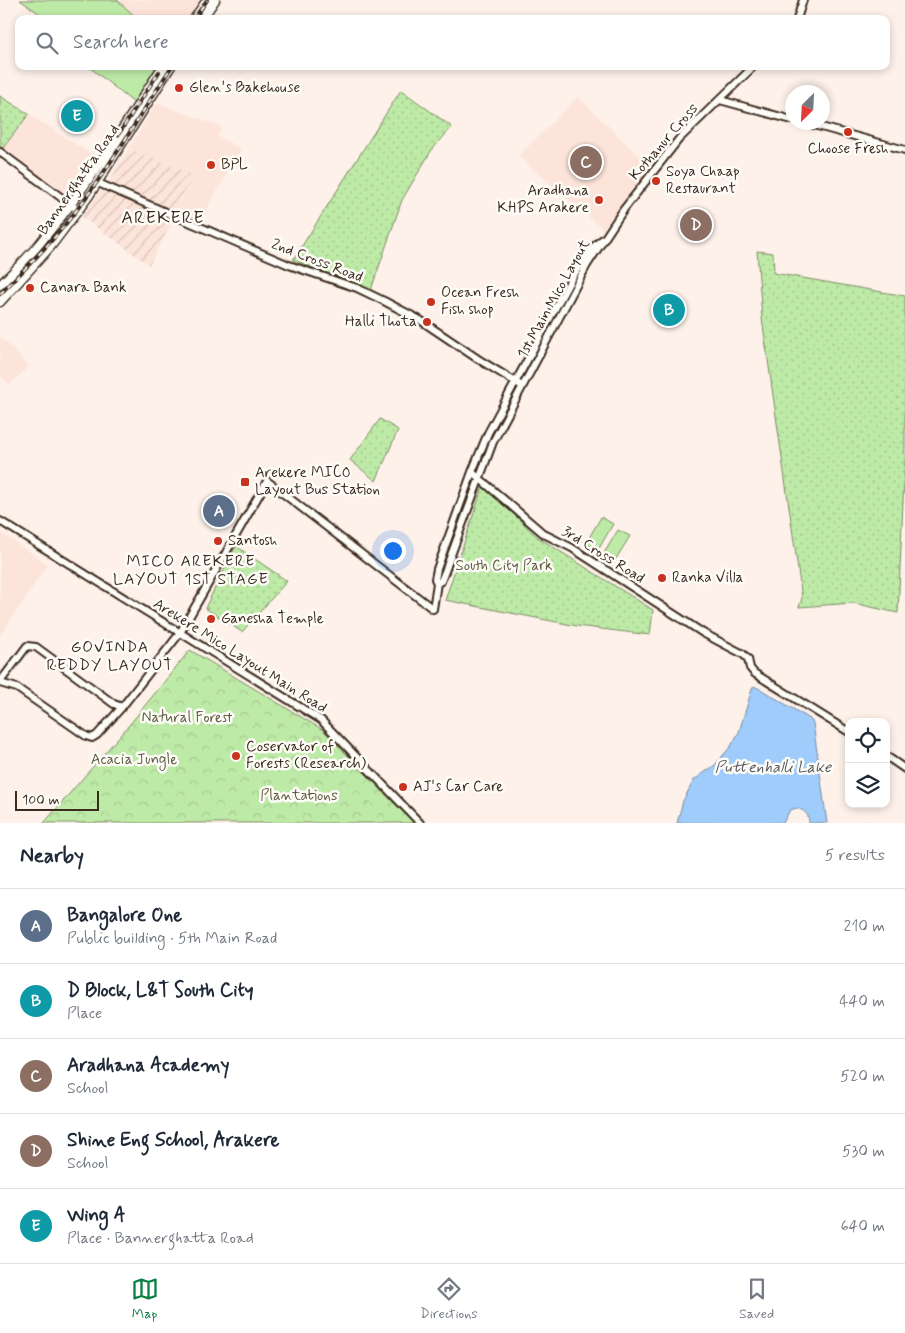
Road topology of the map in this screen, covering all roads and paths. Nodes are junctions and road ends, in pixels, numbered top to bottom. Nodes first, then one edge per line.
1 (207, 0) edge
2 (214, 0) edge
3 (802, 0) edge
4 (197, 15) edge
5 (205, 15) edge
6 (797, 15) edge
7 (160, 70) edge
8 (169, 70) edge
9 (750, 70) edge
10 (720, 100) junction
11 (785, 118) edge
12 (830, 129) edge
13 (905, 150) edge
14 (0, 152) edge
15 (98, 183) junction
16 (70, 205) junction
17 (78, 210) junction
18 (603, 239) joint
19 (0, 285) edge
20 (0, 302) edge
21 (519, 384) junction
22 (472, 472) junction
23 (480, 477) junction
24 (0, 521) edge
25 (437, 583) junction
26 (180, 632) junction
27 (0, 683) edge
28 (122, 707) junction
29 (845, 730) edge
30 (890, 759) edge
31 (905, 769) edge
32 (420, 823) edge

1 - 4 main road
2 - 5 main road
3 - 6 street
7 - 16 main road, Bannerghatta Road
8 - 15 main road, Bannerghatta Road
9 - 10 street
10 - 11 street, Kothanur Cross
10 - 18 street, Kothanur Cross
12 - 13 street
14 - 16 street
15 - 17 main road, Bannerghatta Road
15 - 21 street, 2nd Cross Road
16 - 17 street
16 - 19 main road, Bannerghatta Road
17 - 20 main road, Bannerghatta Road
18 - 21 street, 1st Main Mico Layout
21 - 22 street, 1st Main Mico Layout
21 - 23 street, 1st Main Mico Layout
22 - 23 street, 3rd Cross Road
22 - 25 street, 1st Main Mico Layout
23 - 25 street, 1st Main Mico Layout
23 - 29 street, 3rd Cross Road
24 - 26 street, Arekere Mico Layout Main Road
25 - 26 street, 1st Main Mico Layout
26 - 28 street
26 - 32 street, Arekere Mico Layout Main Road
27 - 28 street
27 - 28 street
30 - 31 street

